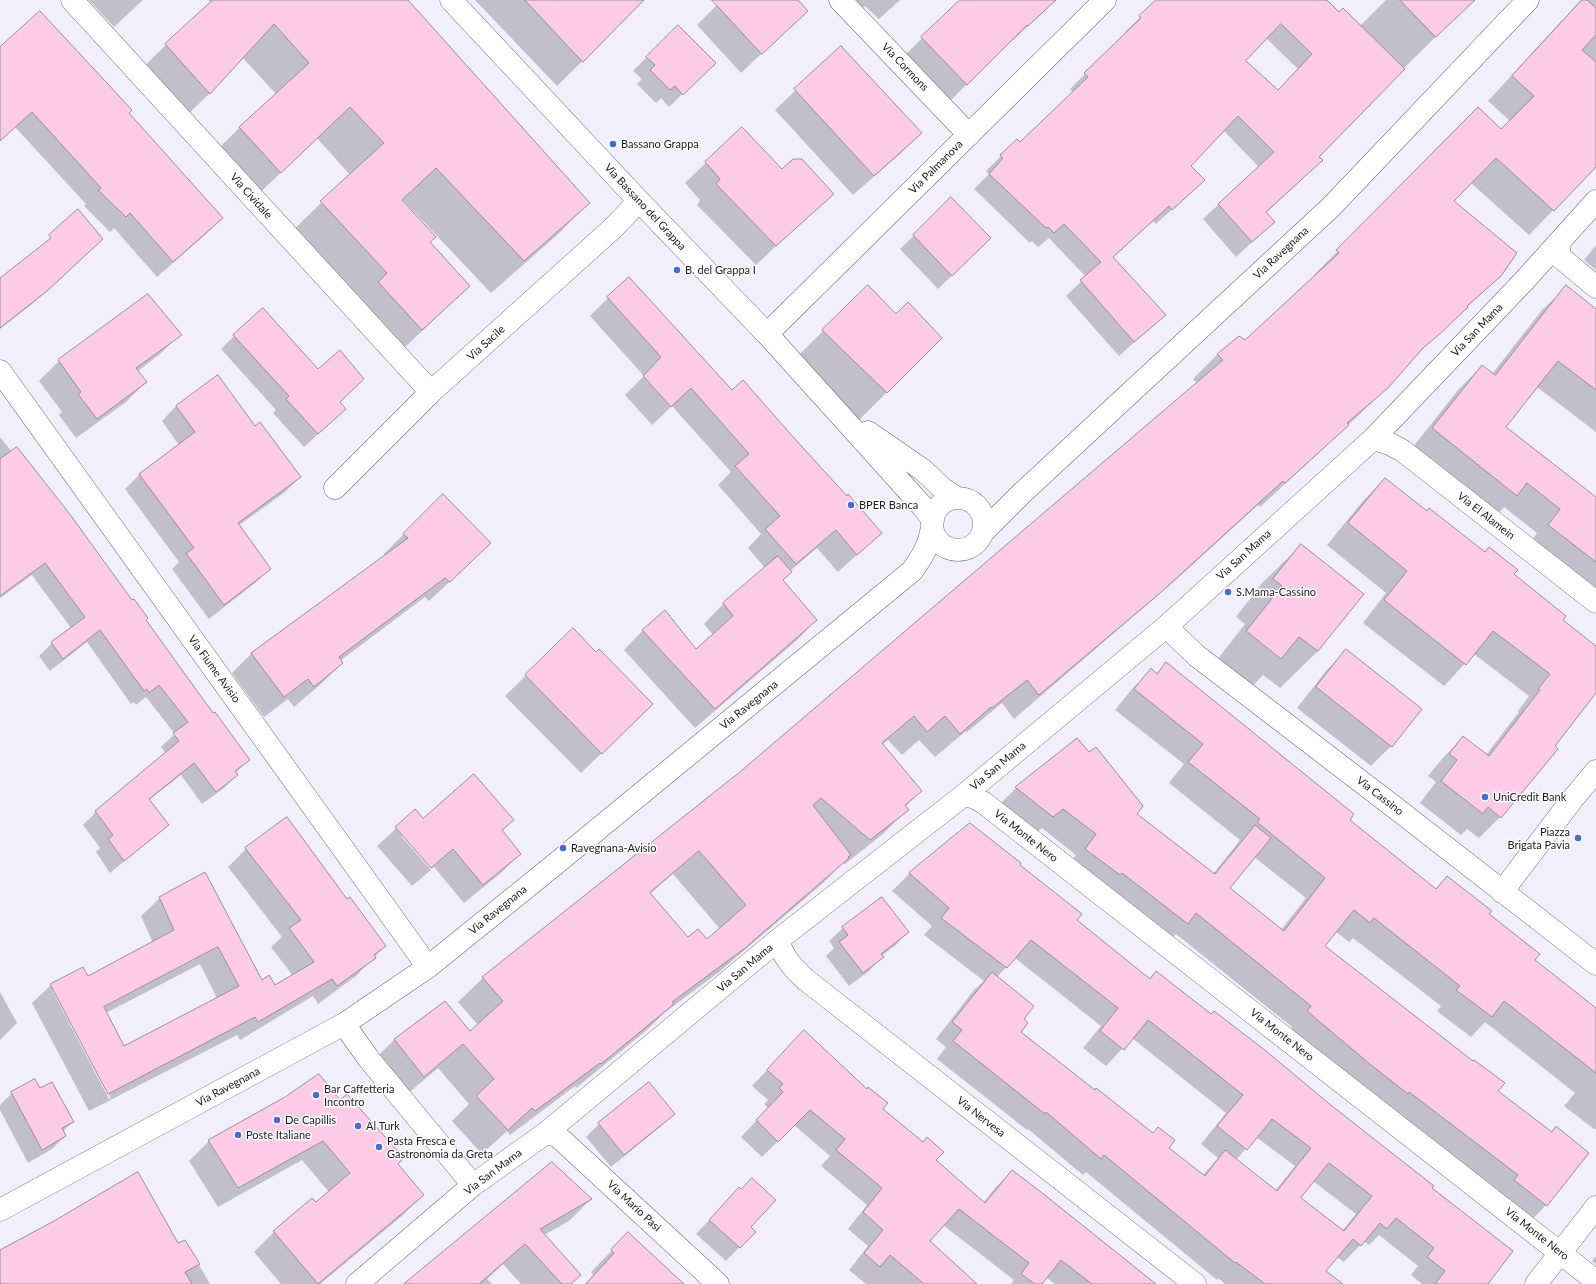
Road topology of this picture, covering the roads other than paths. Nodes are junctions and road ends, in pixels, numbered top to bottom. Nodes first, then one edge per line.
1 (72, 0) edge
2 (451, 0) edge
3 (840, 0) edge
4 (1105, 0) edge
5 (1528, 0) edge
6 (969, 135) junction
7 (638, 201) junction
8 (1596, 201) edge
9 (1560, 242) junction
10 (1596, 286) edge
11 (767, 334) junction
12 (0, 371) edge
13 (431, 392) junction
14 (839, 413) junction
15 (1372, 439) junction
16 (335, 488) dead end
17 (1021, 494) junction
18 (965, 501) junction
19 (932, 524) junction
20 (983, 532) junction
21 (1596, 602) edge
22 (1168, 625) junction
23 (1596, 771) edge
24 (964, 795) junction
25 (1502, 892) junction
26 (778, 940) junction
27 (1596, 964) edge
28 (428, 967) junction
29 (344, 1024) junction
30 (546, 1133) junction
31 (473, 1186) junction
32 (1596, 1207) edge
33 (0, 1210) edge
34 (1561, 1252) junction
35 (1596, 1281) edge
36 (357, 1284) edge
37 (718, 1284) edge
38 (1196, 1284) edge
39 (1536, 1284) edge

1 - 13 street, Via Cividale
2 - 7 street, Via Bassano del Grappa
3 - 6 street, Via Cormons
4 - 6 street, Via Palmanova
5 - 17 street, Via Ravegnana
6 - 11 street, Via Palmanova
7 - 11 street, Via Bassano del Grappa
7 - 13 street, Via Sacile
8 - 9 street, Via San Mama
9 - 10 street
9 - 15 street, Via San Mama
11 - 14 street, Via Bassano del Grappa
12 - 28 street, Via Fiume Avisio
13 - 16 street, Via Sacile
14 - 18 street, Via Bassano del Grappa
14 - 19 street, Via Bassano del Grappa
15 - 21 street, Via El Alamein
15 - 22 street, Via San Mama
17 - 18 street, Via Ravegnana
17 - 20 street, Via Ravegnana
18 - 19 street
18 - 20 street
19 - 20 street
19 - 28 street, Via Ravegnana
22 - 24 street, Via San Mama
22 - 25 street, Via Cassino
23 - 25 street
24 - 26 street, Via San Mama
24 - 34 street, Via Monte Nero
25 - 27 street, Via Cassino
26 - 30 street, Via San Mama
26 - 38 street, Via Nervesa
28 - 29 street, Via Ravegnana
29 - 31 street
29 - 33 street, Via Ravegnana
30 - 31 street, Via San Mama
30 - 37 street, Via Mario Pasi
31 - 36 street, Via San Mama
32 - 34 street
34 - 35 street, Via Monte Nero
34 - 39 street

